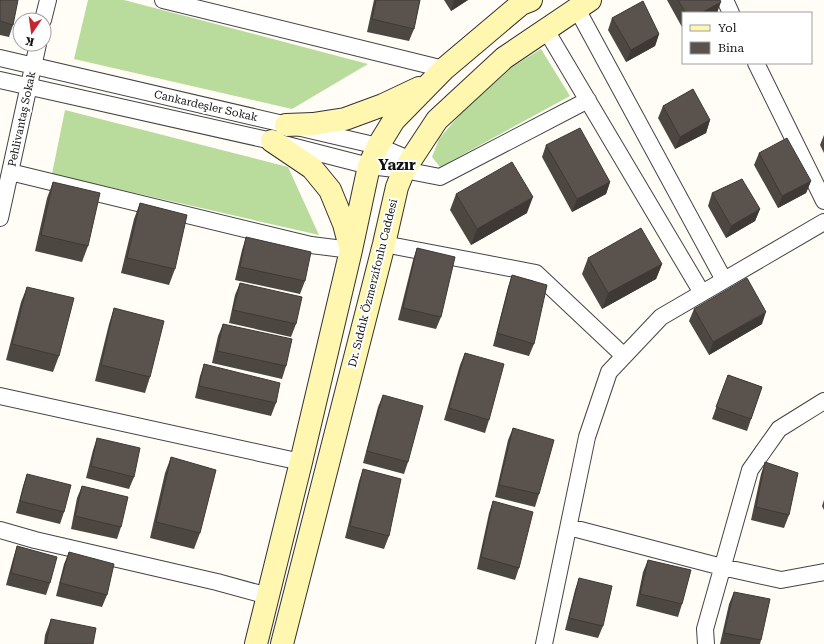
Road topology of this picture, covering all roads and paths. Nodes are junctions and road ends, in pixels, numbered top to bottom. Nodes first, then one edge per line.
1 (48, 0) edge
2 (163, 0) edge
3 (530, 0) edge
4 (725, 0) edge
5 (583, 4) edge
6 (45, 12) edge
7 (731, 12) edge
8 (546, 30) junction
9 (36, 52) edge
10 (0, 58) edge
11 (756, 64) edge
12 (33, 66) junction
13 (437, 76) junction
14 (0, 80) edge
15 (29, 87) junction
16 (588, 100) junction
17 (286, 125) junction
18 (272, 141) junction
19 (374, 156) junction
20 (407, 165) junction
21 (10, 172) junction
22 (824, 201) edge
23 (0, 218) edge
24 (824, 222) edge
25 (384, 244) junction
26 (351, 250) junction
27 (724, 280) junction
28 (702, 293) junction
29 (624, 356) junction
30 (0, 396) edge
31 (824, 401) edge
32 (301, 462) junction
33 (569, 527) junction
34 (0, 530) edge
35 (722, 567) junction
36 (824, 572) edge
37 (266, 604) junction
38 (290, 616) junction
39 (246, 644) edge
40 (256, 644) edge
41 (282, 644) edge
42 (291, 644) edge
43 (544, 644) edge
44 (706, 644) edge

1 - 6 street
2 - 13 street
3 - 13 main road
4 - 7 street
5 - 8 main road, Dr. Sıddık Özmerzifonlu Caddesi
5 - 27 street
8 - 16 street
8 - 20 main road, Dr. Sıddık Özmerzifonlu Caddesi
9 - 12 street, Pehlivantaş Sokak
10 - 12 street, Cankardeşler Sokak
11 - 22 street
12 - 15 street, Pehlivantaş Sokak
12 - 17 street, Cankardeşler Sokak
13 - 17 main road
13 - 19 main road
14 - 15 street, Cankardeşler Sokak
15 - 18 street, Cankardeşler Sokak
15 - 21 street, Pehlivantaş Sokak
16 - 20 street, Cankardeşler Sokak
16 - 28 street
17 - 19 street, Cankardeşler Sokak
18 - 19 street, Cankardeşler Sokak
18 - 26 main road
19 - 20 street, Cankardeşler Sokak
19 - 26 main road
20 - 25 main road, Dr. Sıddık Özmerzifonlu Caddesi
21 - 23 street, Pehlivantaş Sokak
21 - 26 street
24 - 27 street
25 - 29 street
25 - 38 main road, Dr. Sıddık Özmerzifonlu Caddesi
26 - 32 main road
27 - 28 street
28 - 29 street
29 - 33 street
30 - 32 street
31 - 35 street
32 - 37 main road
33 - 35 street
33 - 43 street
34 - 37 street
35 - 36 street
35 - 44 street
37 - 39 street
37 - 40 main road
38 - 41 main road, Dr. Sıddık Özmerzifonlu Caddesi
38 - 42 street

